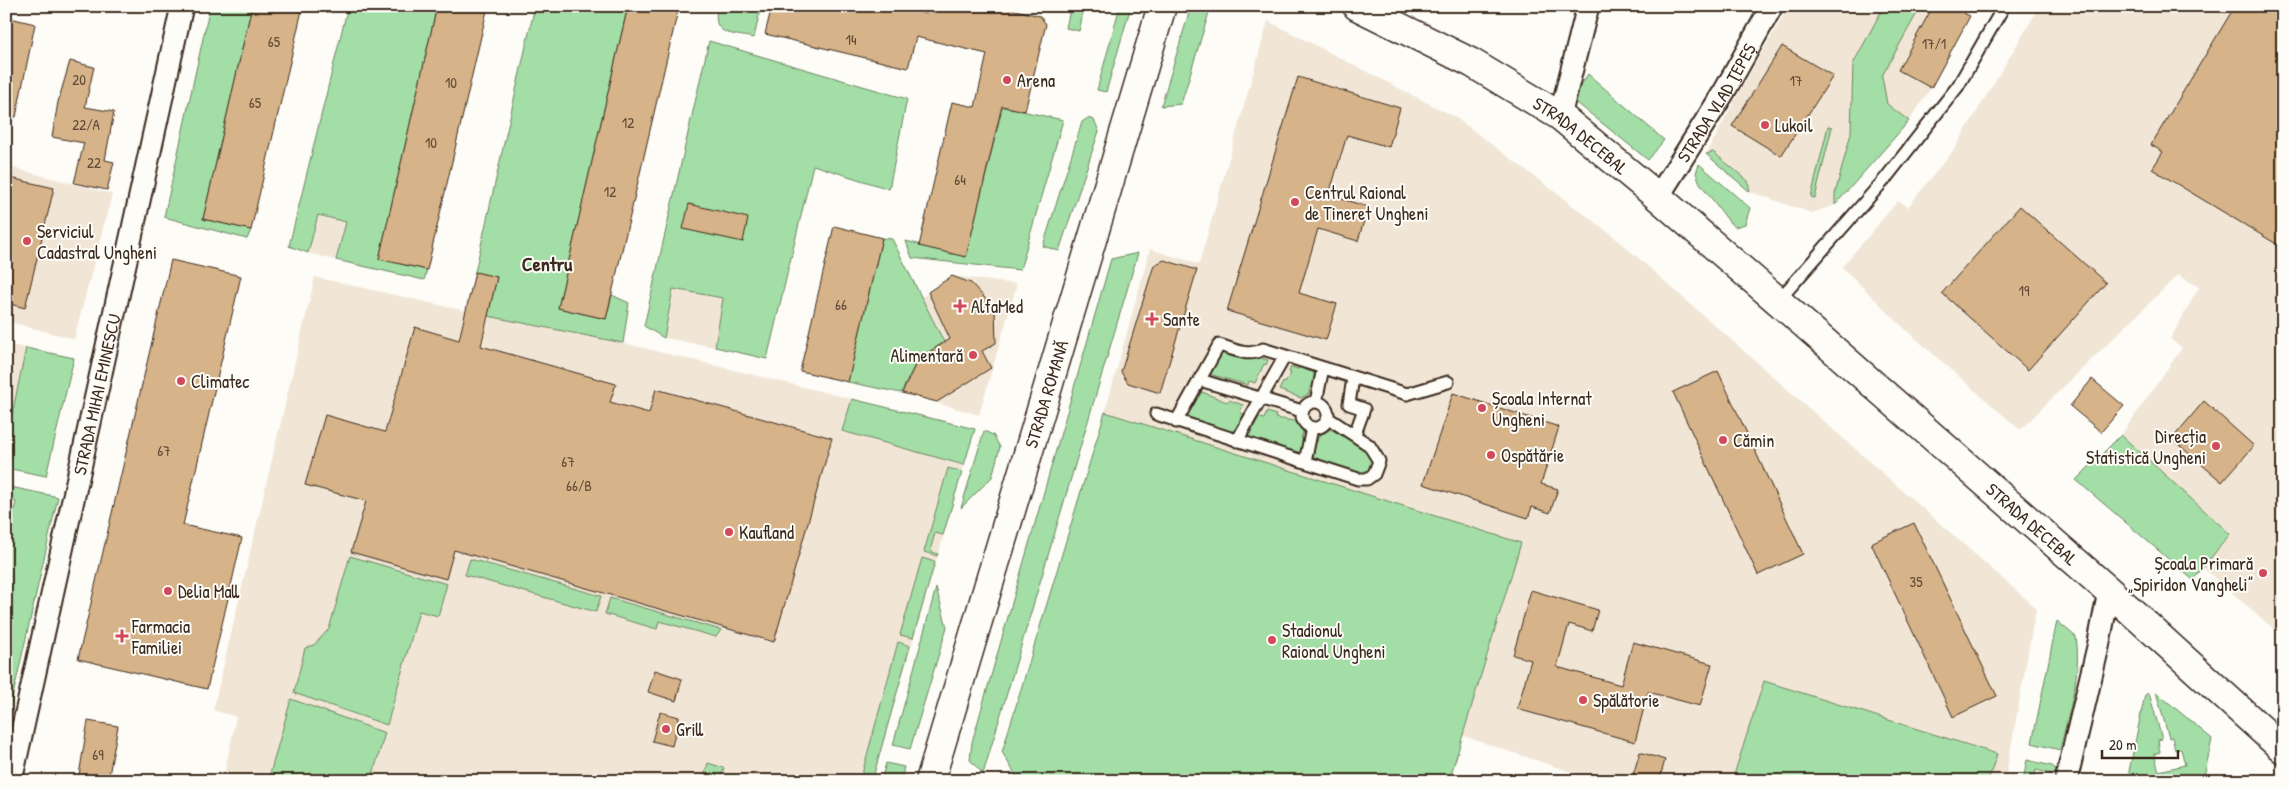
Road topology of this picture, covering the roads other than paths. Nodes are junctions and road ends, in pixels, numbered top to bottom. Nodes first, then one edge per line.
1 (182, 6) edge
2 (1162, 6) edge
3 (1357, 6) edge
4 (1588, 6) edge
5 (1772, 6) edge
6 (2004, 6) edge
7 (1560, 116) junction
8 (1658, 197) junction
9 (1778, 301) junction
10 (1284, 356) junction
11 (1323, 368) junction
12 (1353, 378) junction
13 (1200, 380) junction
14 (1448, 382) dead end
15 (1261, 398) junction
16 (1316, 402) junction
17 (1302, 411) junction
18 (1156, 414) dead end
19 (1328, 418) junction
20 (1176, 422) junction
21 (1312, 428) junction
22 (1355, 434) junction
23 (1237, 441) junction
24 (1305, 462) junction
25 (2109, 591) junction
26 (2283, 749) edge
27 (11, 781) edge
28 (930, 781) edge
29 (2066, 781) edge

1 - 27 street, STRADA MIHAI EMINESCU
2 - 28 main road, STRADA ROMANĂ
3 - 7 main road, STRADA DECEBAL
4 - 7 street
5 - 8 street, STRADA VLAD ŢEPEȘ
6 - 9 lane
7 - 8 main road, STRADA DECEBAL
8 - 9 main road, STRADA DECEBAL
9 - 25 main road, STRADA DECEBAL
10 - 11 lane
10 - 13 lane
10 - 15 lane
11 - 12 lane
11 - 16 lane
12 - 14 lane
12 - 22 lane
13 - 15 lane
13 - 20 lane
15 - 17 lane
15 - 23 lane
16 - 17 lane
16 - 19 lane
17 - 21 lane
18 - 20 lane
19 - 21 lane
19 - 22 lane
20 - 23 lane
21 - 24 lane
22 - 24 lane
23 - 24 lane
25 - 26 main road, STRADA DECEBAL
25 - 29 street

